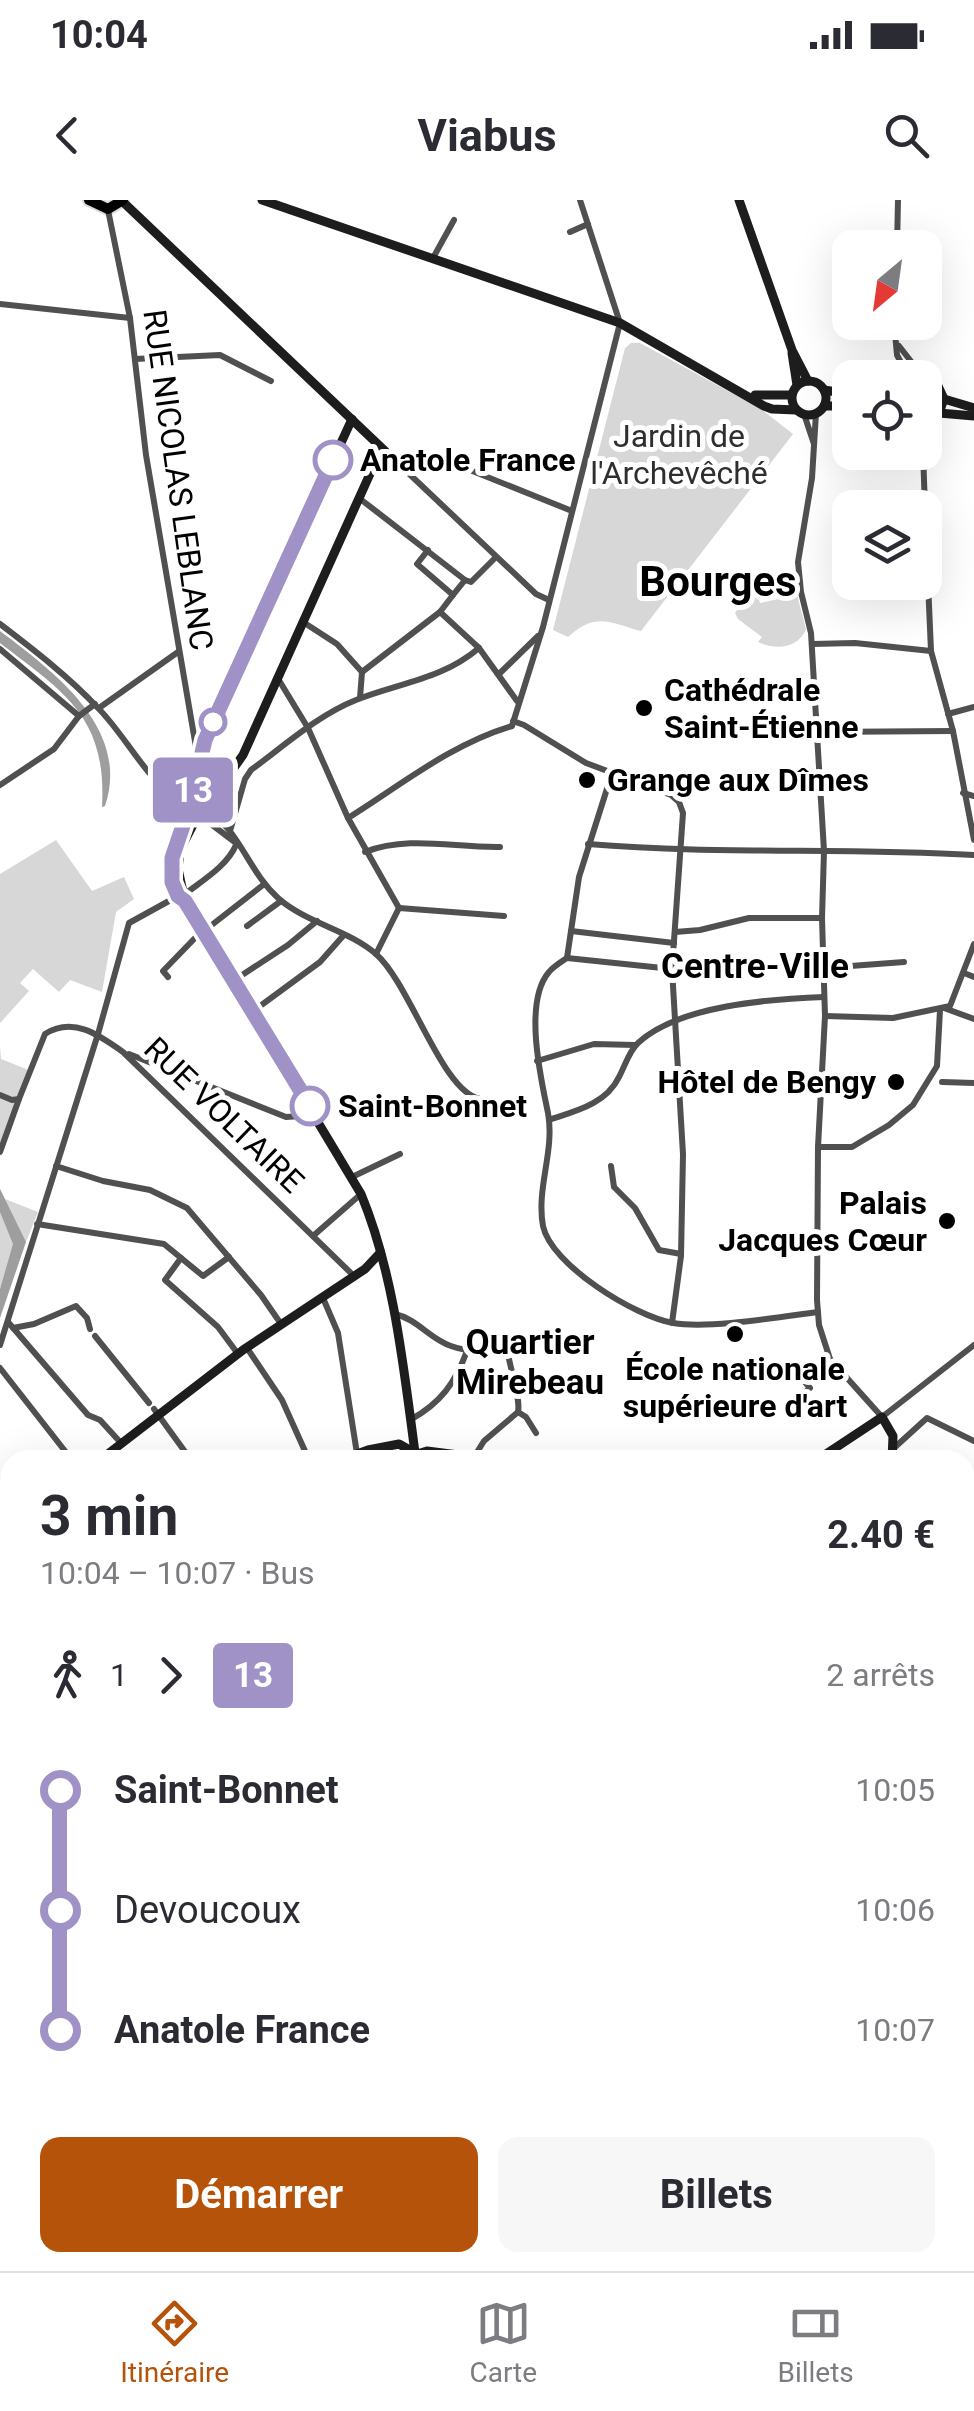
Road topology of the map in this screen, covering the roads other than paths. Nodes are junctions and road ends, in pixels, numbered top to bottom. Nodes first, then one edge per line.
1 (89, 200) edge
2 (123, 200) edge
3 (262, 200) edge
4 (580, 200) edge
5 (739, 200) edge
6 (898, 200) edge
7 (108, 209) junction
8 (454, 220) dead end
9 (588, 224) junction
10 (897, 230) edge
11 (570, 232) dead end
12 (434, 258) junction
13 (0, 304) edge
14 (130, 318) junction
15 (620, 323) junction
16 (897, 340) edge
17 (898, 346) junction
18 (135, 359) junction
19 (900, 360) edge
20 (909, 360) edge
21 (271, 381) dead end
22 (799, 387) junction
23 (824, 390) junction
24 (832, 391) edge
25 (749, 394) junction
26 (942, 395) edge
27 (944, 399) junction
28 (942, 402) edge
29 (832, 408) edge
30 (974, 408) edge
31 (820, 410) junction
32 (800, 412) junction
33 (974, 416) edge
34 (942, 418) edge
35 (352, 419) junction
36 (814, 446) junction
37 (384, 451) junction
38 (404, 470) junction
39 (359, 498) junction
40 (572, 511) junction
41 (428, 550) junction
42 (496, 556) junction
43 (465, 580) junction
44 (452, 594) junction
45 (550, 600) junction
46 (929, 600) edge
47 (440, 612) junction
48 (302, 622) junction
49 (0, 624) edge
50 (538, 636) junction
51 (812, 644) junction
52 (0, 648) edge
53 (480, 648) junction
54 (931, 651) junction
55 (178, 652) junction
56 (362, 672) junction
57 (500, 673) junction
58 (277, 677) junction
59 (360, 698) junction
60 (518, 702) junction
61 (95, 706) junction
62 (974, 707) edge
63 (948, 714) junction
64 (80, 715) junction
65 (512, 724) junction
66 (308, 728) junction
67 (818, 732) junction
68 (952, 732) junction
69 (198, 759) junction
70 (198, 772) junction
71 (612, 774) junction
72 (226, 781) junction
73 (0, 785) edge
74 (962, 793) junction
75 (974, 796) edge
76 (190, 805) junction
77 (203, 812) junction
78 (348, 818) junction
79 (230, 831) junction
80 (974, 840) edge
81 (237, 844) junction
82 (588, 844) junction
83 (500, 847) dead end
84 (679, 849) junction
85 (824, 851) junction
86 (366, 852) junction
87 (974, 855) edge
88 (264, 884) junction
89 (182, 897) junction
90 (282, 901) junction
91 (399, 908) junction
92 (504, 916) dead end
93 (822, 918) junction
94 (316, 921) junction
95 (247, 926) dead end
96 (571, 930) junction
97 (204, 932) junction
98 (675, 932) junction
99 (343, 936) junction
100 (674, 942) junction
101 (974, 944) edge
102 (376, 954) junction
103 (566, 958) junction
104 (904, 962) dead end
105 (824, 968) junction
106 (672, 969) junction
107 (964, 973) junction
108 (168, 977) dead end
109 (974, 977) edge
110 (234, 980) junction
111 (824, 997) junction
112 (942, 1009) junction
113 (252, 1012) junction
114 (825, 1016) junction
115 (974, 1019) edge
116 (674, 1022) junction
117 (98, 1034) junction
118 (635, 1045) junction
119 (123, 1052) junction
120 (537, 1061) junction
121 (681, 1082) junction
122 (942, 1082) dead end
123 (974, 1082) edge
124 (730, 1094) dead end
125 (0, 1095) edge
126 (19, 1098) junction
127 (480, 1099) dead end
128 (312, 1111) junction
129 (549, 1120) junction
130 (818, 1147) junction
131 (0, 1152) edge
132 (400, 1154) dead end
133 (56, 1166) junction
134 (611, 1166) dead end
135 (352, 1177) junction
136 (361, 1194) junction
137 (38, 1224) junction
138 (313, 1236) junction
139 (380, 1253) junction
140 (680, 1254) junction
141 (229, 1256) junction
142 (181, 1258) junction
143 (354, 1276) junction
144 (322, 1298) junction
145 (818, 1312) junction
146 (393, 1314) junction
147 (672, 1323) junction
148 (281, 1324) junction
149 (10, 1325) junction
150 (548, 1343) dead end
151 (0, 1345) edge
152 (974, 1345) edge
153 (507, 1348) junction
154 (242, 1350) junction
155 (468, 1350) junction
156 (830, 1359) junction
157 (0, 1368) edge
158 (789, 1407) dead end
159 (154, 1409) junction
160 (518, 1412) junction
161 (882, 1417) junction
162 (409, 1420) junction
163 (536, 1433) dead end
164 (974, 1440) edge
165 (121, 1444) junction
166 (894, 1448) joint
167 (64, 1450) edge
168 (113, 1450) edge
169 (184, 1450) edge
170 (304, 1450) edge
171 (356, 1450) edge
172 (380, 1450) edge
173 (406, 1450) edge
174 (414, 1450) edge
175 (479, 1450) edge
176 (832, 1450) edge

1 - 7 main road
2 - 7 main road
2 - 35 main road
3 - 12 main road
4 - 9 street
5 - 22 main road
6 - 10 street
7 - 14 street, RUE NICOLAS LEBLANC
8 - 12 street
9 - 11 street
9 - 15 street
12 - 15 main road
13 - 14 street
14 - 18 street, RUE NICOLAS LEBLANC
15 - 25 main road
15 - 40 street
16 - 17 street
17 - 19 street
17 - 20 street
18 - 21 street
18 - 55 street, RUE NICOLAS LEBLANC
22 - 23 main road
22 - 25 main road
22 - 32 main road
23 - 24 main road
23 - 31 main road
25 - 32 main road
26 - 27 main road
27 - 28 main road
27 - 30 main road
29 - 31 main road
31 - 32 main road
31 - 36 street
32 - 36 street
33 - 34 main road
35 - 37 main road
35 - 69 main road
36 - 51 street
37 - 38 street
37 - 39 main road
38 - 40 street
38 - 42 street
39 - 41 street
39 - 48 main road
40 - 45 street
41 - 43 street
41 - 44 street
42 - 43 street
42 - 45 street
43 - 44 street
44 - 47 street
45 - 50 street
46 - 54 street
47 - 53 street
47 - 56 street
48 - 56 street
48 - 58 main road
49 - 61 street
50 - 57 street
50 - 60 street
51 - 54 street
51 - 67 street
52 - 64 street
53 - 57 street
53 - 59 street
54 - 63 street
55 - 61 street
55 - 69 street, RUE NICOLAS LEBLANC
56 - 59 street
57 - 60 street
58 - 66 street
58 - 72 main road
59 - 66 street
60 - 65 street
61 - 64 street
61 - 76 street
62 - 63 street
63 - 68 street
64 - 73 street
65 - 71 street
65 - 78 street
66 - 78 street
66 - 79 street
67 - 68 street
67 - 85 street
68 - 74 street
69 - 70 main road
70 - 72 main road
70 - 76 main road
71 - 82 street
71 - 84 street
72 - 77 main road
74 - 75 street
74 - 80 street
76 - 77 street
76 - 89 main road
77 - 79 street
77 - 81 street
77 - 89 main road
78 - 86 street
79 - 81 street
81 - 88 street
81 - 89 street
82 - 84 street
82 - 96 street
83 - 86 street
84 - 85 street
84 - 98 street
85 - 87 street
85 - 93 street
86 - 91 street
88 - 90 street
88 - 97 street
89 - 97 main road
89 - 117 street
90 - 94 street
90 - 95 street
91 - 92 street
91 - 102 street
93 - 98 street
93 - 105 street
94 - 99 street
94 - 110 street
96 - 100 street
96 - 103 street
97 - 108 street
97 - 110 main road
98 - 100 street
99 - 102 street
99 - 113 street
100 - 106 street
101 - 107 street
102 - 127 street
103 - 106 street
103 - 120 street
104 - 105 street
105 - 111 street
106 - 116 street
107 - 109 street
107 - 112 street
110 - 113 main road
111 - 114 street
111 - 116 street
112 - 114 street
112 - 115 street
112 - 130 street
113 - 128 main road
114 - 130 street
116 - 118 street
116 - 121 street
117 - 119 street, RUE VOLTAIRE
117 - 126 street
117 - 133 street
118 - 120 street
118 - 129 street
119 - 128 street
119 - 138 street, RUE VOLTAIRE
120 - 129 street
121 - 124 street
121 - 140 street
122 - 123 street
125 - 126 street
126 - 131 street
128 - 135 main road
129 - 147 street
130 - 145 street
132 - 135 street
133 - 137 street
133 - 141 street
134 - 140 street
135 - 136 main road
136 - 138 street
136 - 139 main road
137 - 142 street
137 - 149 street
138 - 143 street, RUE VOLTAIRE
139 - 143 main road
139 - 146 main road
140 - 147 street
141 - 142 street
141 - 148 street
142 - 154 street
143 - 144 main road
144 - 148 main road
144 - 171 street
145 - 147 street
145 - 156 street
146 - 155 street
146 - 162 main road
148 - 154 main road
149 - 151 street
149 - 159 street
149 - 165 street
150 - 153 street
152 - 161 street
153 - 155 street
153 - 160 street
154 - 159 main road
154 - 170 street
155 - 162 street
156 - 158 street
156 - 161 street
157 - 167 street
159 - 165 main road
159 - 169 street
160 - 163 street
160 - 175 street
161 - 166 main road
161 - 176 main road
162 - 174 main road
164 - 166 street
165 - 168 main road
172 - 173 main road

